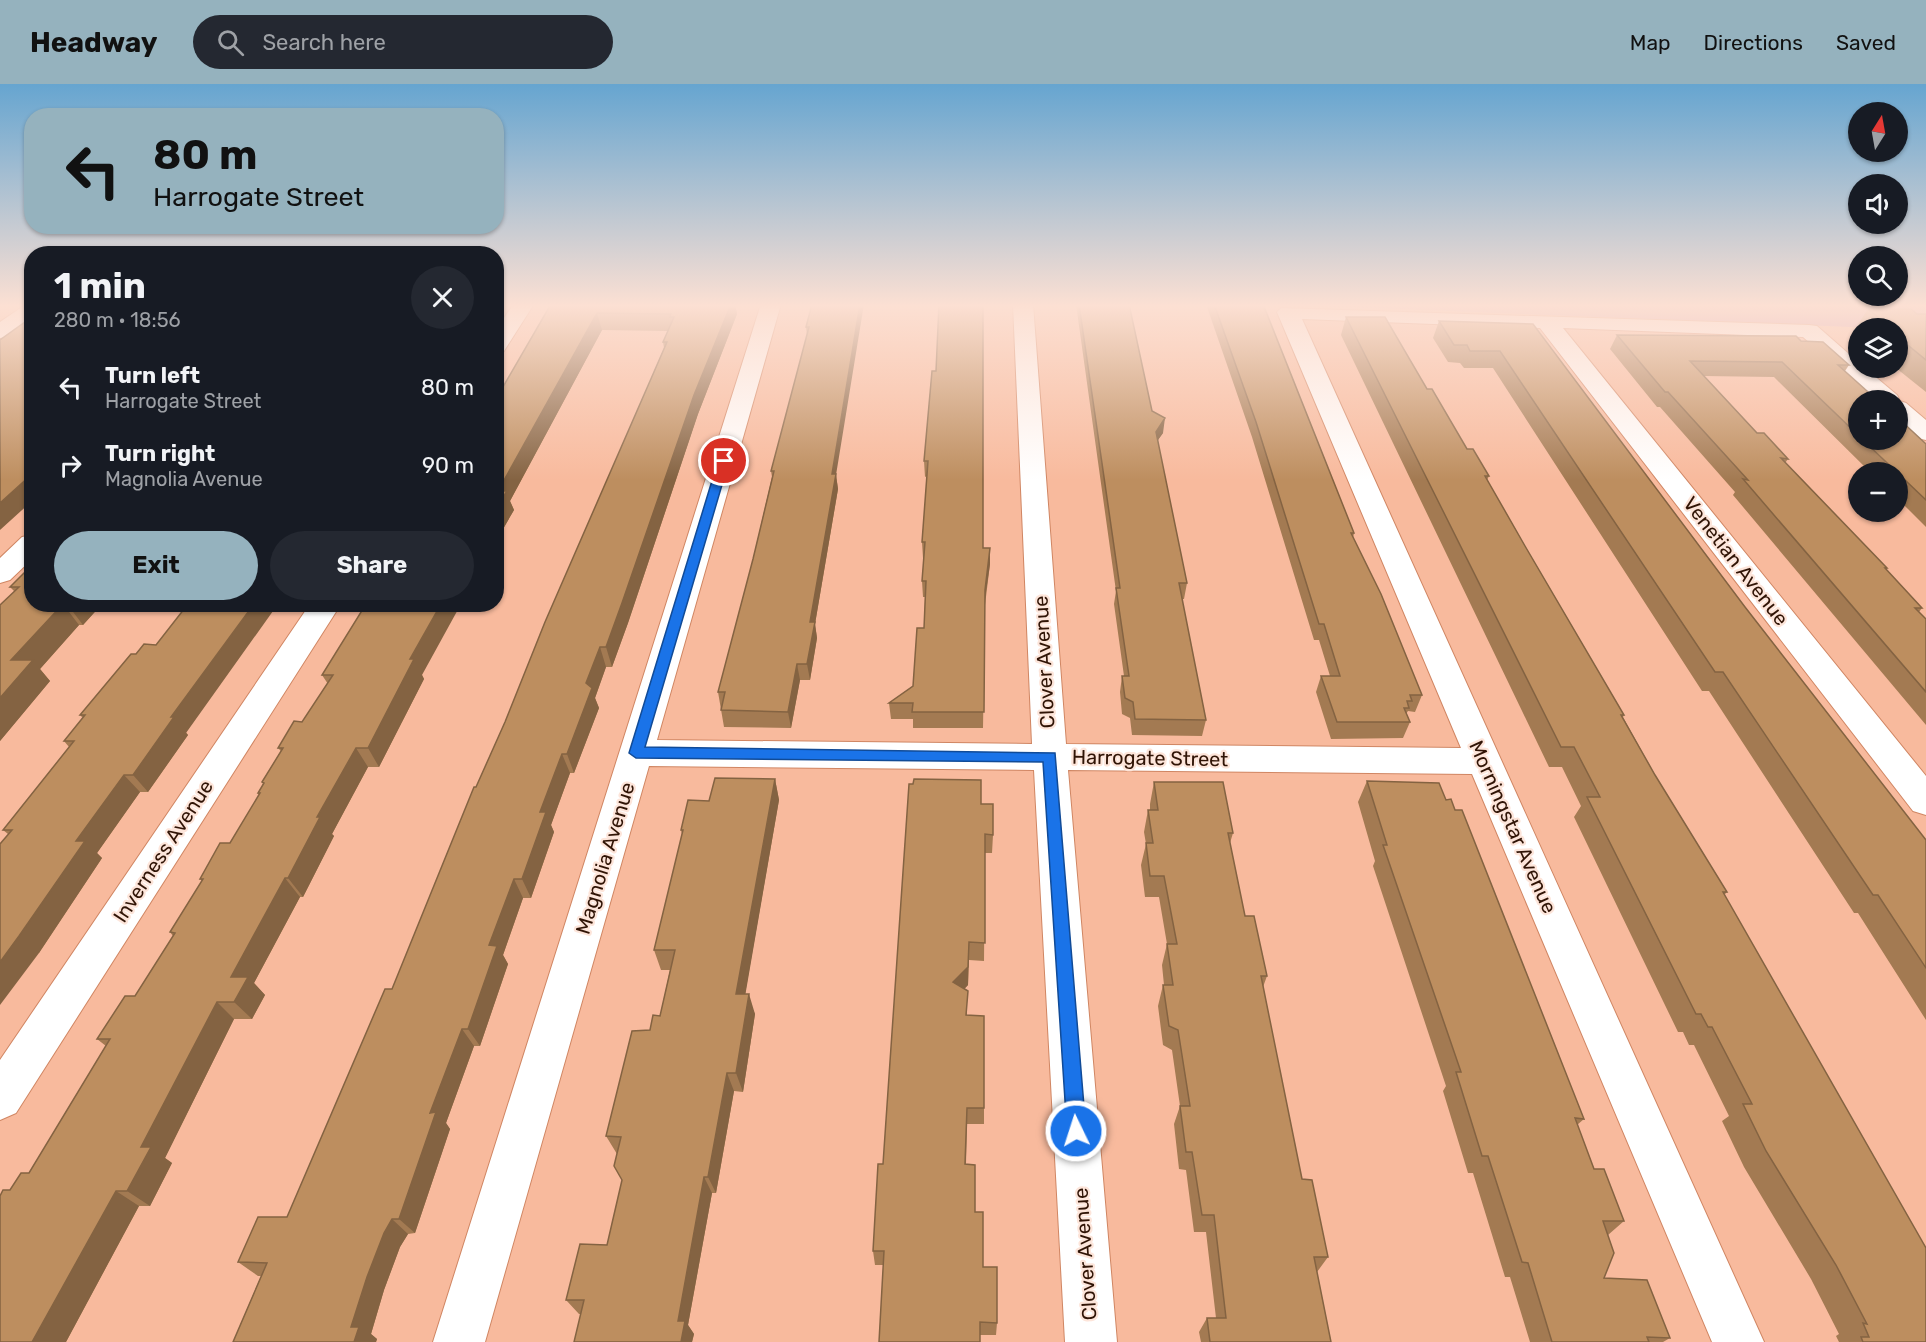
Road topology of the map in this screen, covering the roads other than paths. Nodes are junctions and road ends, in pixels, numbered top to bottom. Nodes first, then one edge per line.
1 (753, 363) edge
2 (1026, 363) edge
3 (1310, 363) edge
4 (1579, 363) edge
5 (1846, 363) edge
6 (1877, 390) edge
7 (1908, 417) edge
8 (1926, 433) edge
9 (24, 551) edge
10 (0, 574) edge
11 (321, 612) edge
12 (636, 753) junction
13 (1050, 757) junction
14 (1484, 761) junction
15 (1926, 801) edge
16 (0, 1098) edge
17 (459, 1342) edge
18 (1091, 1342) edge
19 (1738, 1342) edge

1 - 12 street, Magnolia Avenue
2 - 13 street, Clover Avenue
3 - 14 street, Morningstar Avenue
4 - 15 street, Venetian Avenue
5 - 6 street
7 - 8 street
9 - 10 street
11 - 16 street, Inverness Avenue
12 - 13 street, Harrogate Street
12 - 17 street, Magnolia Avenue
13 - 14 street, Harrogate Street
13 - 18 street, Clover Avenue
14 - 19 street, Morningstar Avenue

